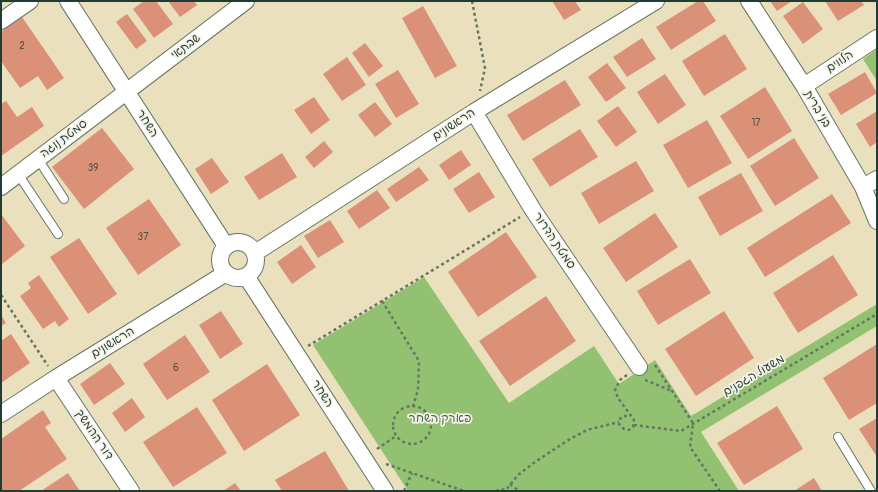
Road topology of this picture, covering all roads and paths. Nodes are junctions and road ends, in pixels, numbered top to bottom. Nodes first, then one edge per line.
1 (30, 1) edge
2 (68, 1) edge
3 (246, 1) edge
4 (472, 1) edge
5 (656, 1) edge
6 (749, 1) edge
7 (1, 21) edge
8 (877, 38) edge
9 (804, 86) junction
10 (126, 92) junction
11 (474, 112) junction
12 (38, 159) junction
13 (18, 174) junction
14 (877, 179) edge
15 (1, 187) edge
16 (863, 187) junction
17 (64, 199) dead end
18 (533, 210) junction
19 (877, 221) edge
20 (58, 234) dead end
21 (226, 246) junction
22 (255, 253) junction
23 (226, 273) junction
24 (246, 276) junction
25 (1, 295) edge
26 (382, 301) junction
27 (877, 314) edge
28 (308, 346) dead end
29 (641, 374) junction
30 (54, 375) junction
31 (672, 391) junction
32 (413, 406) junction
33 (1, 414) edge
34 (631, 416) junction
35 (619, 422) junction
36 (693, 423) junction
37 (634, 425) junction
38 (396, 436) junction
39 (838, 437) dead end
40 (376, 449) dead end
41 (386, 464) dead end
42 (412, 473) junction
43 (510, 484) junction
44 (131, 491) edge
45 (385, 491) edge
46 (404, 491) edge
47 (464, 491) edge
48 (496, 491) edge
49 (519, 491) edge
50 (720, 491) edge
51 (871, 491) edge

1 - 7 street
2 - 10 street, השחר
3 - 10 street, שבתאי
4 - 11 path
5 - 11 street, הראשונים
6 - 9 street, בני ברית
8 - 9 street, הלווים
9 - 16 street, בני ברית
10 - 12 street, סמטת נוגה
10 - 21 street, השחר
11 - 18 street, סמטת הדרור
11 - 22 street, הראשונים
12 - 13 street, סמטת נוגה
12 - 17 lane
13 - 15 street, סמטת נוגה
13 - 20 lane
14 - 16 street
16 - 19 street, בני ברית
18 - 26 path
18 - 29 street, סמטת הדרור
21 - 22 street
21 - 23 street
22 - 24 street
23 - 24 street
23 - 30 street, הראשונים
24 - 45 street, השחר
25 - 30 path
26 - 28 path
26 - 32 path
27 - 36 path, משעול הגפנים
29 - 31 path
29 - 31 path
29 - 34 path
30 - 33 street, הראשונים
30 - 44 street, דור ההמשך
31 - 36 path
32 - 38 path
32 - 38 path
34 - 35 path
34 - 37 path
35 - 37 path
35 - 43 path
36 - 37 path, משעול הגפנים
36 - 50 path
38 - 40 path
39 - 51 lane
41 - 42 path
42 - 46 path
42 - 47 path
43 - 48 path
43 - 49 path

